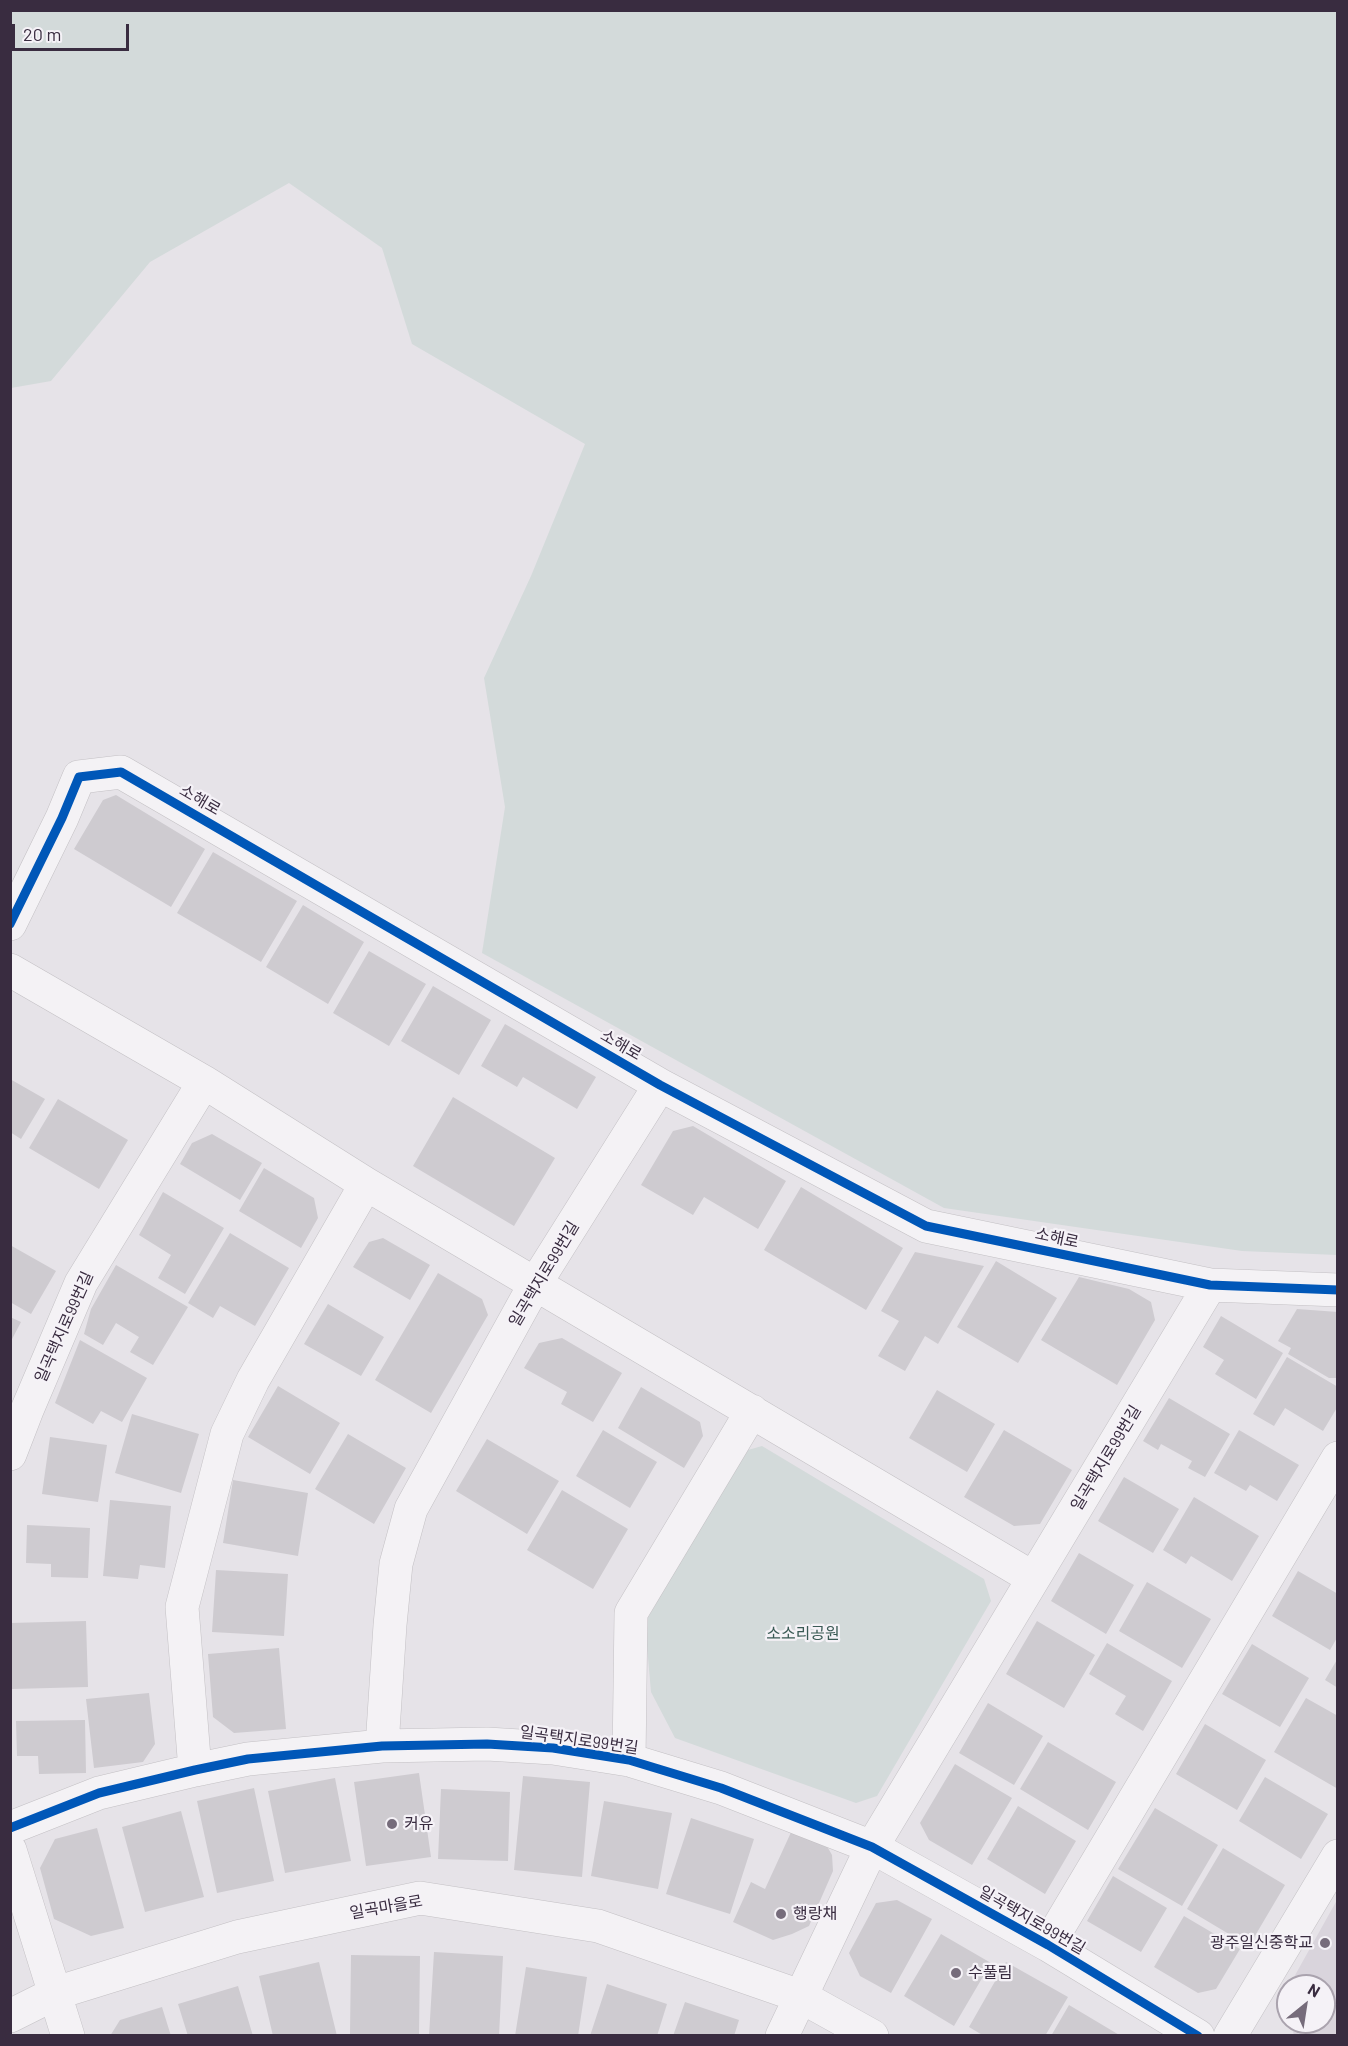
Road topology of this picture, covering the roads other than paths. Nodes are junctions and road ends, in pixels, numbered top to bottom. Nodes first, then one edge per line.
1 (10, 924) edge
2 (10, 970) edge
3 (204, 1082) junction
4 (660, 1085) junction
5 (366, 1184) junction
6 (535, 1284) junction
7 (1210, 1285) junction
8 (1338, 1290) edge
9 (752, 1411) junction
10 (10, 1454) edge
11 (1338, 1458) edge
12 (1033, 1578) junction
13 (382, 1746) junction
14 (629, 1760) junction
15 (195, 1770) junction
16 (10, 1828) edge
17 (873, 1847) junction
18 (10, 1850) edge
19 (1338, 1856) edge
20 (1048, 1945) junction
21 (56, 1993) junction
22 (800, 1996) junction
23 (10, 2016) edge
24 (68, 2036) edge
25 (782, 2036) edge
26 (872, 2036) edge
27 (1198, 2036) edge
28 (1230, 2036) edge

1 - 4 street, 소해로
2 - 3 street
3 - 5 street
3 - 10 street, 일곡택지로99번길
4 - 6 street, 일곡택지로99번길
4 - 7 street, 소해로
5 - 6 street
5 - 15 street
6 - 9 street
6 - 13 street, 일곡택지로99번길
7 - 8 street, 소해로
7 - 12 street, 일곡택지로99번길
9 - 12 street
9 - 14 street, 일곡택지로99번길
11 - 20 street, 일곡택지로99번길
12 - 17 street, 일곡택지로99번길
13 - 14 street, 일곡택지로99번길
13 - 15 street, 일곡택지로99번길
14 - 17 street, 일곡택지로99번길
15 - 16 street, 일곡택지로99번길
17 - 20 street, 일곡택지로99번길
17 - 22 street
18 - 21 street
19 - 28 street
20 - 27 street, 일곡택지로99번길
21 - 22 street, 일곡마을로
21 - 23 street, 일곡마을로
21 - 24 street
22 - 25 street
22 - 26 street, 일곡마을로

